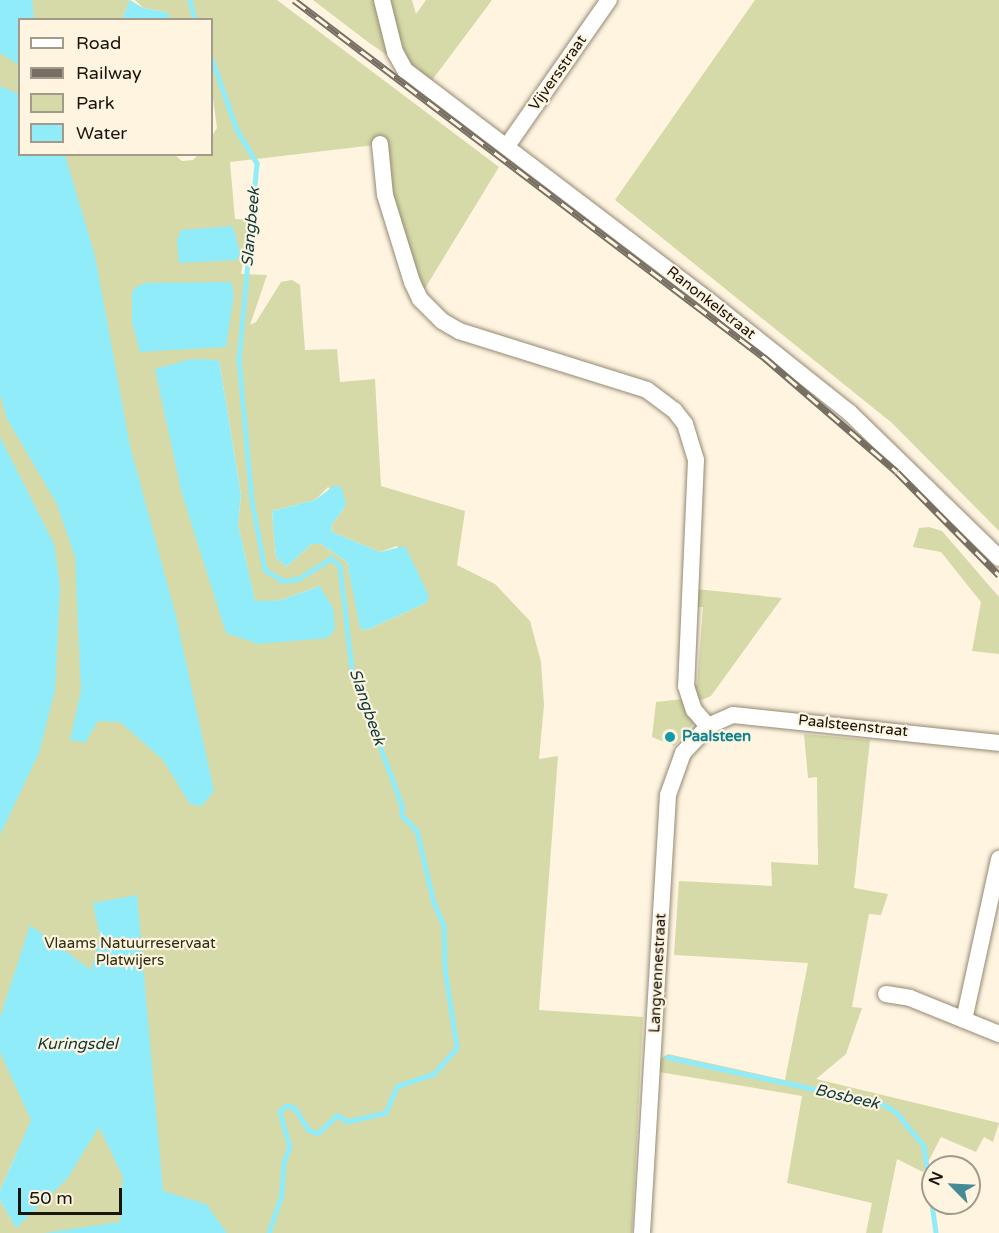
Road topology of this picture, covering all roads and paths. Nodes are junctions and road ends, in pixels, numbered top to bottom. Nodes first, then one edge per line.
1 (382, 0) edge
2 (609, 0) edge
3 (380, 144) dead end
4 (507, 146) junction
5 (999, 558) edge
6 (708, 726) junction
7 (999, 743) edge
8 (999, 859) edge
9 (886, 994) dead end
10 (964, 1020) junction
11 (999, 1034) edge
12 (642, 1233) edge

1 - 4 street, Ranonkelstraat
2 - 4 street, Vijversstraat
3 - 6 street
4 - 5 street, Ranonkelstraat
6 - 7 street, Paalsteenstraat
6 - 12 street, Langvennestraat
8 - 10 street
9 - 10 street
10 - 11 street

